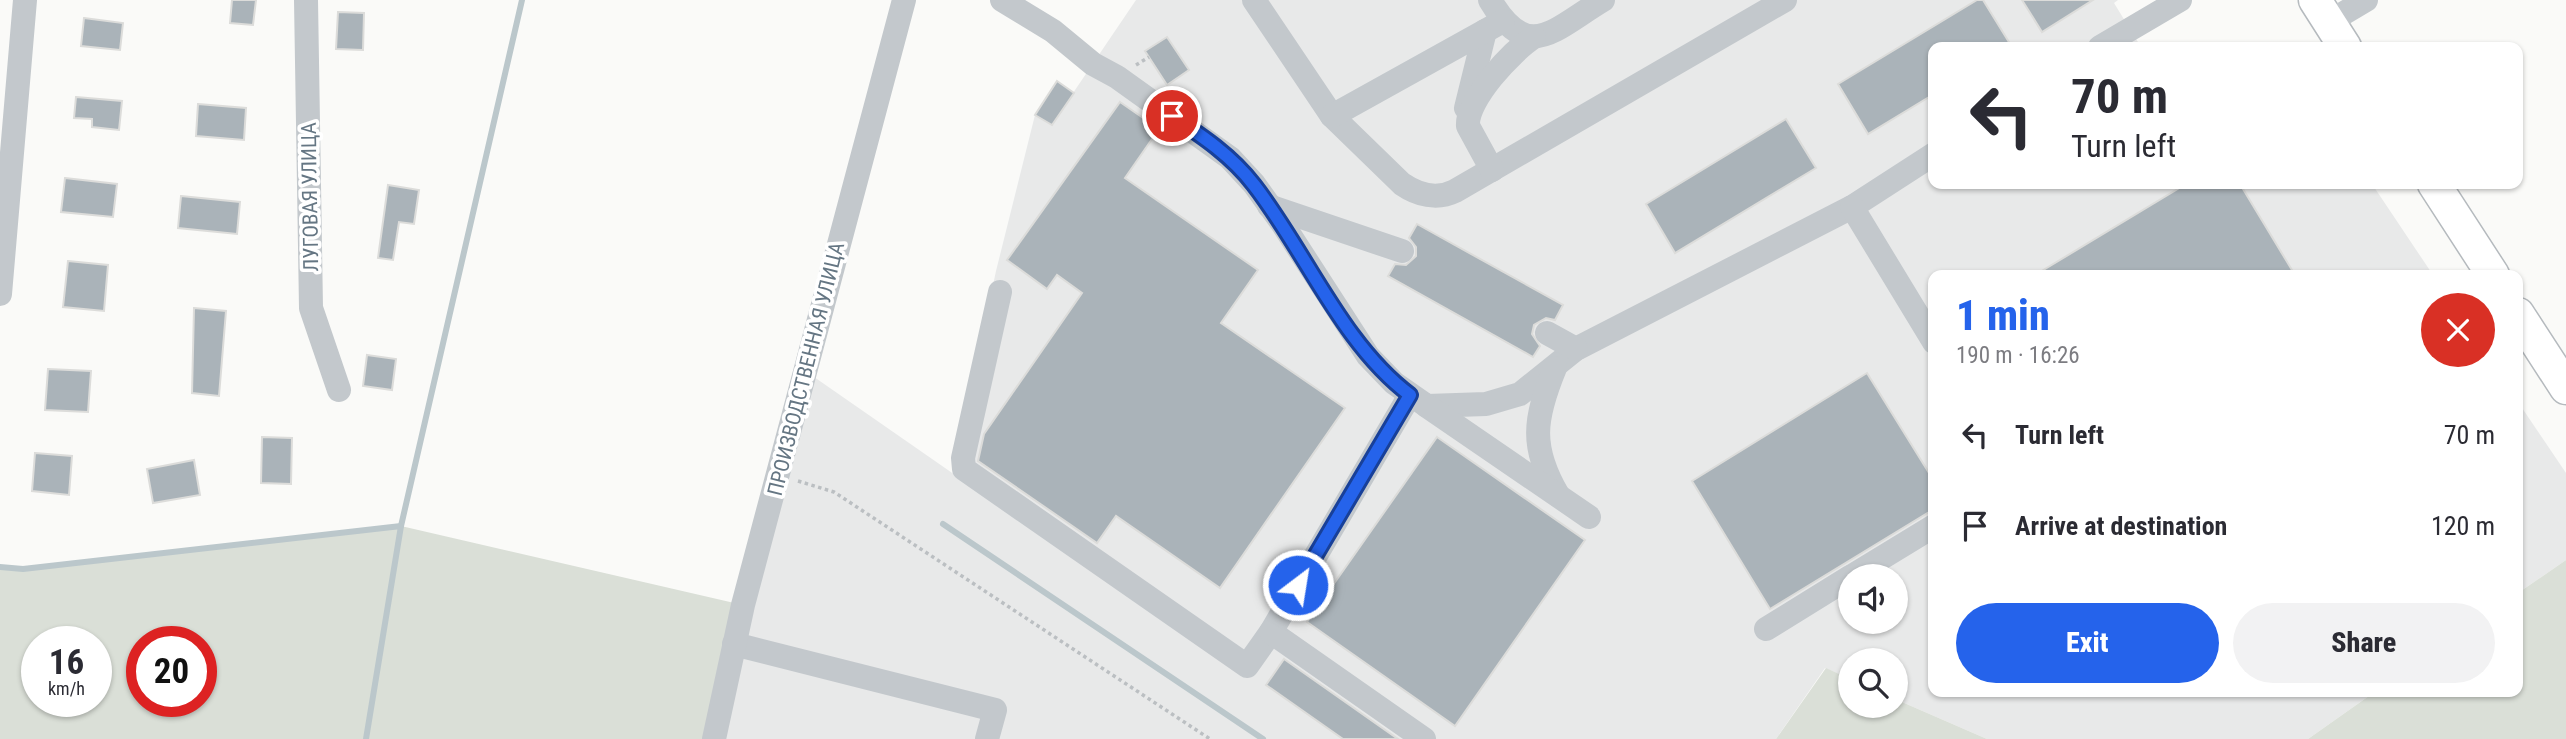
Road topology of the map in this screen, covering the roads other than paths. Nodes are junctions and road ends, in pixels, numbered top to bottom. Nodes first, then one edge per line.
1 (25, 0) edge
2 (306, 0) edge
3 (904, 0) edge
4 (1002, 0) edge
5 (1254, 0) edge
6 (1490, 0) edge
7 (1603, 0) edge
8 (1784, 0) edge
9 (2180, 0) edge
10 (2366, 0) edge
11 (2330, 23) edge
12 (1494, 26) junction
13 (1534, 37) junction
14 (2109, 42) edge
15 (1332, 117) junction
16 (1468, 122) junction
17 (1928, 158) edge
18 (1492, 170) junction
19 (2437, 189) edge
20 (1269, 206) junction
21 (1852, 207) junction
22 (1402, 251) dead end
23 (2490, 270) edge
24 (1000, 292) dead end
25 (0, 294) edge
26 (2523, 320) edge
27 (1928, 332) edge
28 (1547, 333) dead end
29 (1576, 349) junction
30 (2557, 364) edge
31 (1555, 367) junction
32 (2566, 388) edge
33 (339, 390) dead end
34 (1419, 401) junction
35 (1561, 499) junction
36 (1589, 517) dead end
37 (1928, 530) edge
38 (1872, 564) edge
39 (1838, 585) edge
40 (1766, 629) dead end
41 (1270, 632) junction
42 (734, 644) junction
43 (715, 739) edge
44 (987, 739) edge
45 (1424, 739) edge

1 - 25 street
2 - 33 street, ЛУГОВАЯ УЛИЦА
3 - 42 street, ПРОИЗВОДСТВЕННАЯ УЛИЦА
4 - 20 street
5 - 15 street
6 - 12 street
7 - 13 street
8 - 18 street
9 - 14 street
10 - 11 street
12 - 13 street
12 - 15 street
12 - 16 street
13 - 16 street
15 - 18 street
16 - 18 street
17 - 21 street
19 - 23 main road
20 - 22 street
20 - 34 street
21 - 27 street
21 - 29 street
24 - 41 street
26 - 30 main road
28 - 29 street
29 - 31 street
30 - 32 main road
31 - 34 street
31 - 35 street
34 - 35 street
34 - 41 street
35 - 36 street
37 - 38 street
39 - 40 street
41 - 45 street
42 - 43 street, ПРОИЗВОДСТВЕННАЯ УЛИЦА
42 - 44 street

